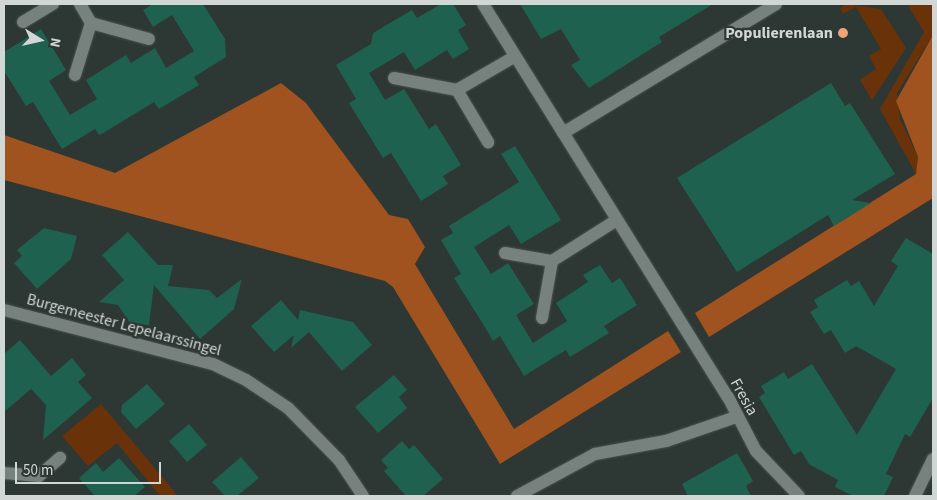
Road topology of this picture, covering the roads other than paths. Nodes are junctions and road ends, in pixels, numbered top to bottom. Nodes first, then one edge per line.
1 (53, 4) edge
2 (80, 4) edge
3 (483, 4) edge
4 (776, 4) edge
5 (23, 22) dead end
6 (91, 23) junction
7 (149, 39) dead end
8 (514, 56) junction
9 (75, 75) dead end
10 (394, 78) dead end
11 (457, 90) junction
12 (563, 133) junction
13 (488, 142) dead end
14 (615, 221) junction
15 (505, 253) dead end
16 (552, 261) junction
17 (4, 310) edge
18 (542, 318) dead end
19 (736, 417) junction
20 (60, 458) dead end
21 (933, 459) edge
22 (4, 474) edge
23 (363, 496) edge
24 (517, 496) edge
25 (799, 496) edge
26 (915, 496) edge

1 - 5 street
2 - 6 street
3 - 8 street
4 - 12 street
6 - 7 street
6 - 9 street
8 - 11 street
8 - 12 street
10 - 11 street
11 - 13 street
12 - 14 street
14 - 16 street
14 - 19 street, Fresia
15 - 16 street
16 - 18 street
17 - 23 street, Burgemeester Lepelaarssingel
19 - 24 street
19 - 25 street, Fresia
20 - 22 street
21 - 26 street

